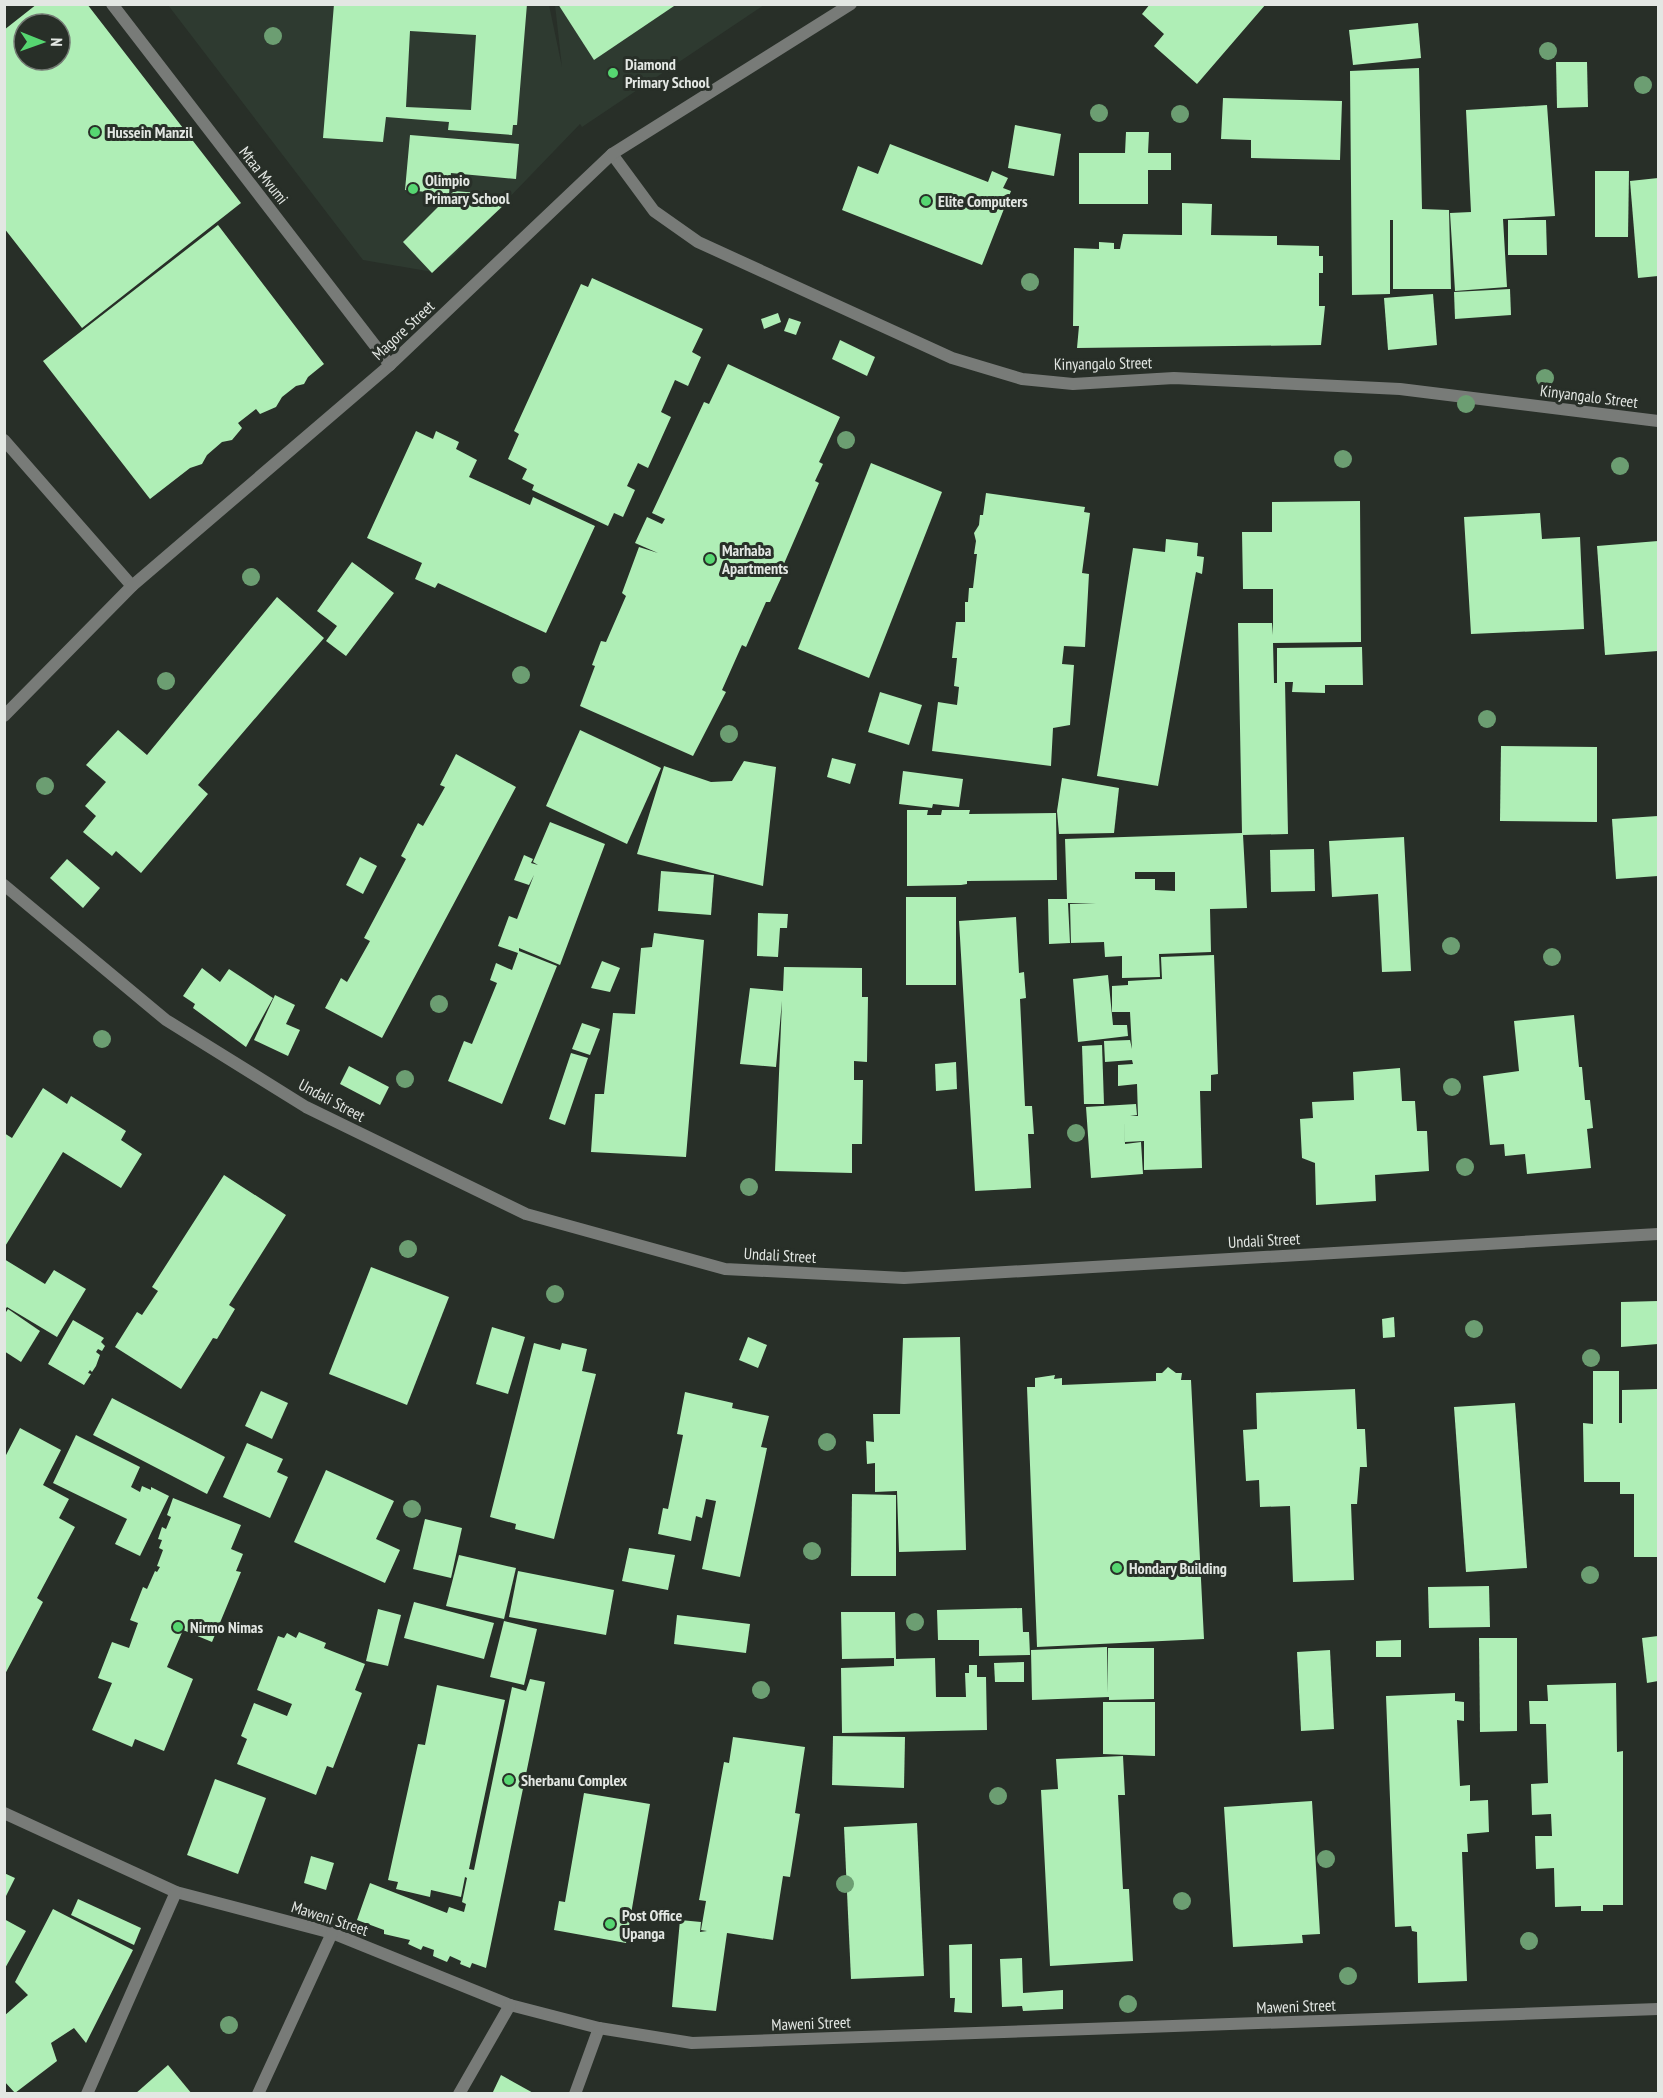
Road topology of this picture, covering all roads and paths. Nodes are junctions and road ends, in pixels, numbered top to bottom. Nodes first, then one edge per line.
1 (112, 4) edge
2 (852, 4) edge
3 (612, 154) junction
4 (390, 365) junction
5 (1659, 421) edge
6 (4, 440) edge
7 (132, 586) junction
8 (4, 716) edge
9 (4, 885) edge
10 (1659, 1234) edge
11 (4, 1813) edge
12 (177, 1892) junction
13 (332, 1933) junction
14 (510, 2005) junction
15 (1659, 2009) edge
16 (599, 2028) junction
17 (87, 2094) edge
18 (258, 2094) edge
19 (459, 2094) edge
20 (575, 2094) edge

1 - 4 street, Mtaa Mvumi
2 - 3 street, Magore Street
3 - 4 street, Magore Street
3 - 5 street, Kinyangalo Street
4 - 7 street, Magore Street
6 - 7 street
7 - 8 street, Magore Street
9 - 10 street, Undali Street
11 - 12 street, Maweni Street
12 - 13 street, Maweni Street
12 - 17 street
13 - 14 street, Maweni Street
13 - 18 street
14 - 16 street, Maweni Street
14 - 19 street
15 - 16 street, Maweni Street
16 - 20 street

